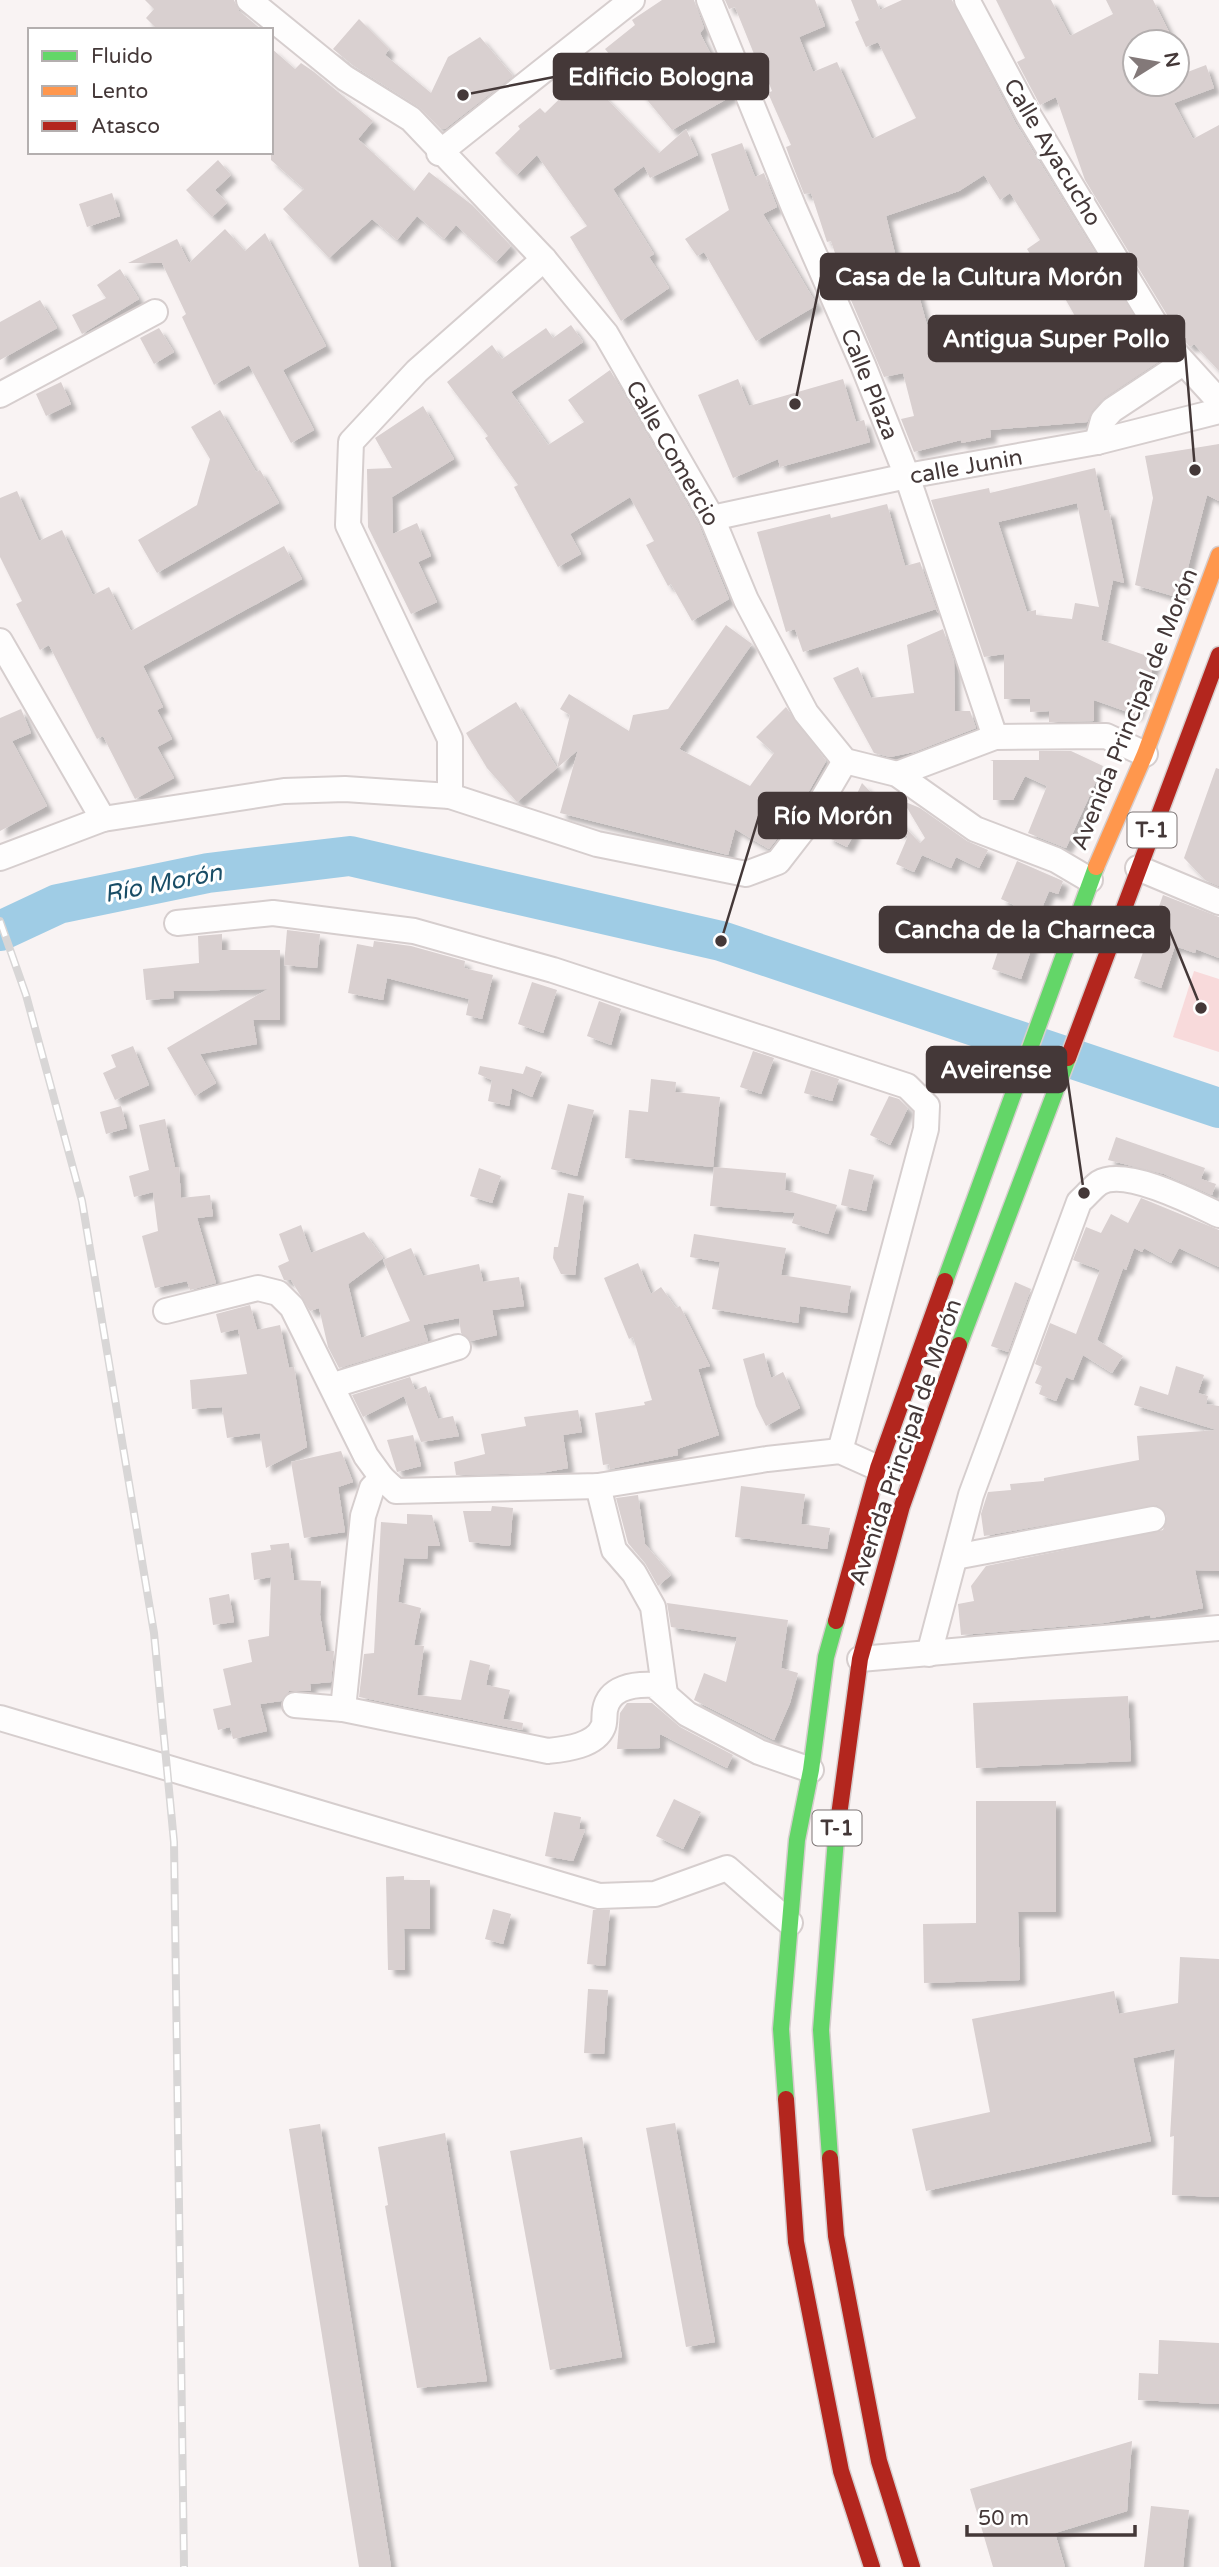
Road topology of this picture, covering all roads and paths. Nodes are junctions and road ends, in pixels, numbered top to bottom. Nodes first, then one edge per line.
1 (249, 0) edge
2 (632, 0) edge
3 (709, 0) edge
4 (967, 0) edge
5 (439, 153) junction
6 (544, 259) junction
7 (155, 312) dead end
8 (1183, 363) junction
9 (0, 395) edge
10 (1219, 401) edge
11 (1219, 411) edge
12 (1097, 442) junction
13 (907, 476) junction
14 (712, 518) junction
15 (1219, 555) edge
16 (0, 641) edge
17 (1219, 655) edge
18 (995, 737) junction
19 (1144, 754) junction
20 (845, 761) junction
21 (897, 774) junction
22 (450, 796) junction
23 (103, 819) junction
24 (0, 858) edge
25 (1138, 868) junction
26 (1090, 880) junction
27 (1219, 902) edge
28 (177, 923) dead end
29 (1219, 1214) edge
30 (166, 1311) dead end
31 (458, 1347) dead end
32 (334, 1385) junction
33 (841, 1451) junction
34 (878, 1468) junction
35 (382, 1478) junction
36 (598, 1486) junction
37 (1153, 1519) dead end
38 (955, 1557) junction
39 (1219, 1628) edge
40 (929, 1654) junction
41 (860, 1660) junction
42 (665, 1694) junction
43 (295, 1704) dead end
44 (343, 1709) junction
45 (0, 1718) edge
46 (811, 1770) junction
47 (790, 1923) junction
48 (872, 2567) edge
49 (912, 2567) edge

1 - 5 street, Calle Comercio
2 - 5 street
3 - 13 street, Calle Plaza
4 - 8 street, Calle Ayacucho
5 - 6 street, Calle Comercio
6 - 14 street, Calle Comercio
6 - 22 street
7 - 9 street
8 - 10 street, Calle Ayacucho
8 - 12 street
11 - 12 street, calle Junin
12 - 13 street, calle Junin
13 - 14 street, calle Junin
13 - 18 street, Calle Plaza
14 - 20 street, Calle Comercio
15 - 19 main road, Avenida Principal de Morón / T-1
16 - 23 street
17 - 25 main road, Avenida Principal de Morón / T-1
18 - 19 street
18 - 21 street
19 - 26 main road, Avenida Principal de Morón / T-1
20 - 21 street
20 - 22 street
21 - 26 street
22 - 23 street
23 - 24 street
25 - 27 street
25 - 41 main road, Avenida Principal de Morón / T-1
26 - 34 main road, Avenida Principal de Morón / T-1
28 - 33 street
29 - 38 street
30 - 32 street
31 - 32 street
32 - 35 street
33 - 34 street
33 - 36 street
34 - 46 main road, Avenida Principal de Morón / T-1
35 - 36 street
35 - 44 street
36 - 42 street
37 - 38 street
38 - 40 street
39 - 40 street
40 - 41 street
41 - 49 main road, Avenida Principal de Morón / T-1
42 - 44 street
42 - 46 street
43 - 44 street
45 - 47 street
46 - 47 main road, Avenida Principal de Morón / T-1
47 - 48 main road, Avenida Principal de Morón / T-1

